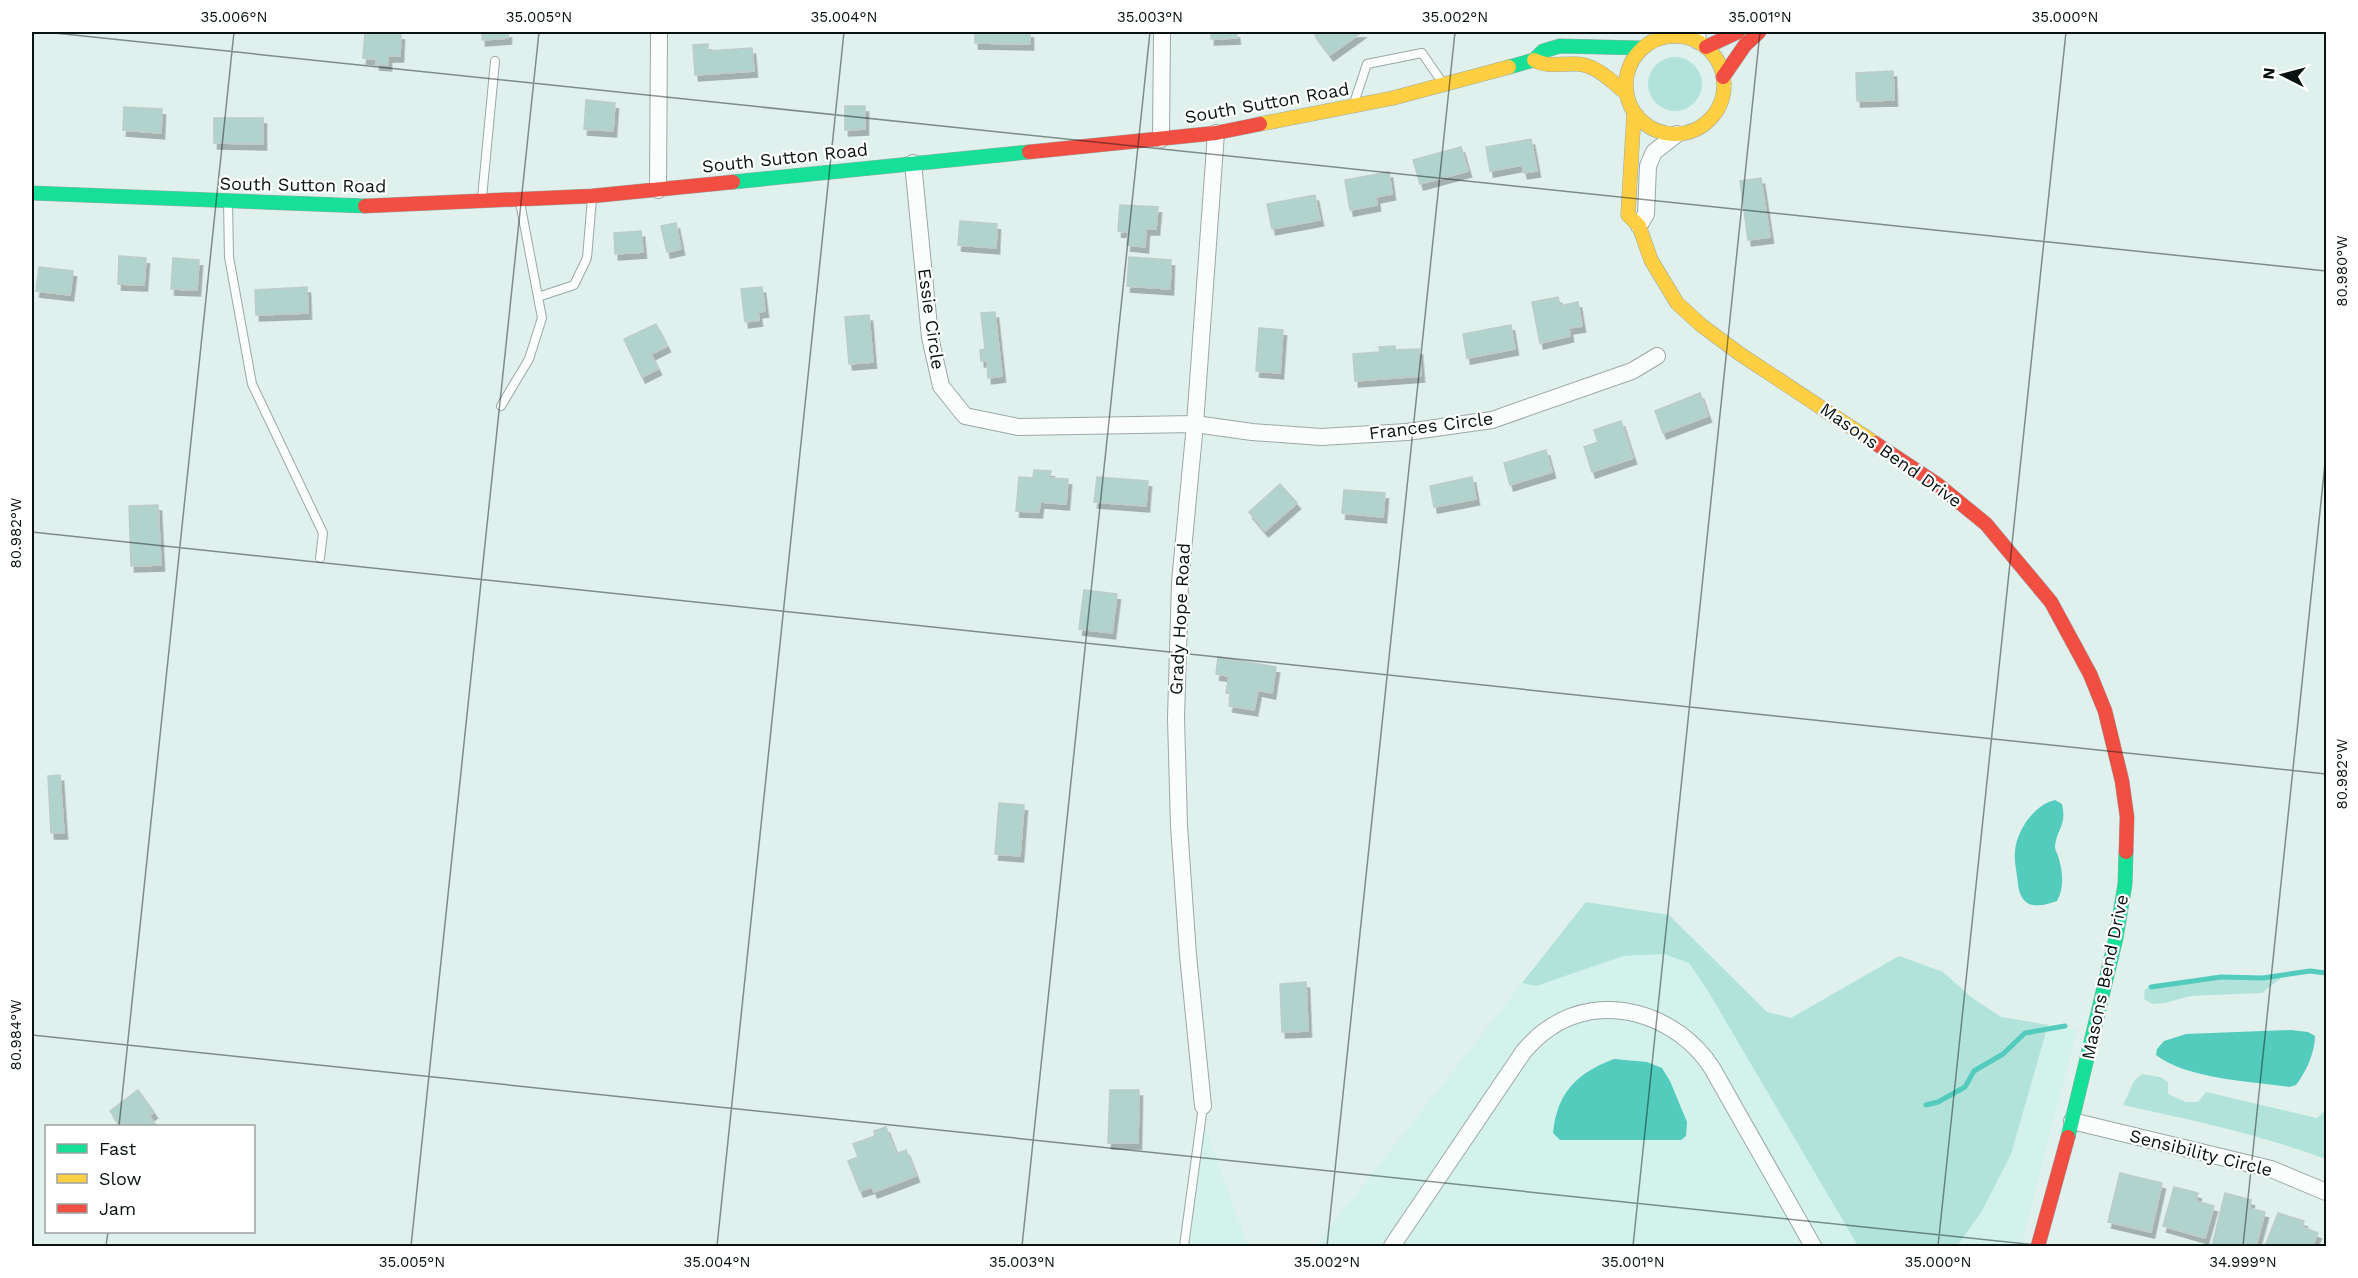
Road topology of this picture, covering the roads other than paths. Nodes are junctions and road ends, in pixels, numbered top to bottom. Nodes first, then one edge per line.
1 (659, 32) edge
2 (1162, 32) edge
3 (1738, 32) edge
4 (1759, 32) edge
5 (1670, 33) edge
6 (1701, 40) edge
7 (1641, 48) junction
8 (1534, 60) junction
9 (495, 61) dead end
10 (1724, 77) junction
11 (1444, 85) junction
12 (1626, 93) junction
13 (1353, 106) junction
14 (1634, 113) junction
15 (1216, 133) junction
16 (1677, 134) junction
17 (1161, 139) junction
18 (913, 163) junction
19 (658, 190) junction
20 (32, 193) edge
21 (592, 196) junction
22 (519, 199) junction
23 (482, 201) junction
24 (228, 202) junction
25 (1639, 226) junction
26 (538, 297) junction
27 (1657, 356) dead end
28 (501, 406) dead end
29 (1195, 424) junction
30 (320, 558) dead end
31 (1203, 1106) joint
32 (2072, 1120) junction
33 (2326, 1192) edge
34 (1184, 1246) edge
35 (1392, 1246) edge
36 (1813, 1246) edge
37 (2038, 1246) edge

1 - 19 street
2 - 17 street
3 - 6 main road
4 - 10 main road
5 - 6 main road
5 - 7 main road
6 - 10 main road
7 - 8 main road, South Sutton Road
7 - 12 main road
8 - 11 main road, South Sutton Road
8 - 12 main road, South Sutton Road
9 - 23 lane
10 - 16 main road
11 - 13 main road, South Sutton Road
11 - 13 lane
12 - 14 main road
13 - 15 main road, South Sutton Road
14 - 16 main road
14 - 25 main road, Masons Bend Drive
15 - 17 main road, South Sutton Road
15 - 29 street, Grady Hope Road
16 - 25 street
17 - 18 main road, South Sutton Road
18 - 19 main road, South Sutton Road
18 - 29 street, Essie Circle
19 - 21 main road, South Sutton Road
20 - 24 main road, South Sutton Road
21 - 22 main road, South Sutton Road
21 - 26 lane
22 - 23 main road, South Sutton Road
22 - 26 lane
23 - 24 main road, South Sutton Road
24 - 30 lane
25 - 32 main road, Masons Bend Drive
26 - 28 lane
27 - 29 street, Frances Circle
29 - 31 street, Grady Hope Road
31 - 34 lane
32 - 33 street, Sensibility Circle
32 - 37 main road, Masons Bend Drive
35 - 36 street

